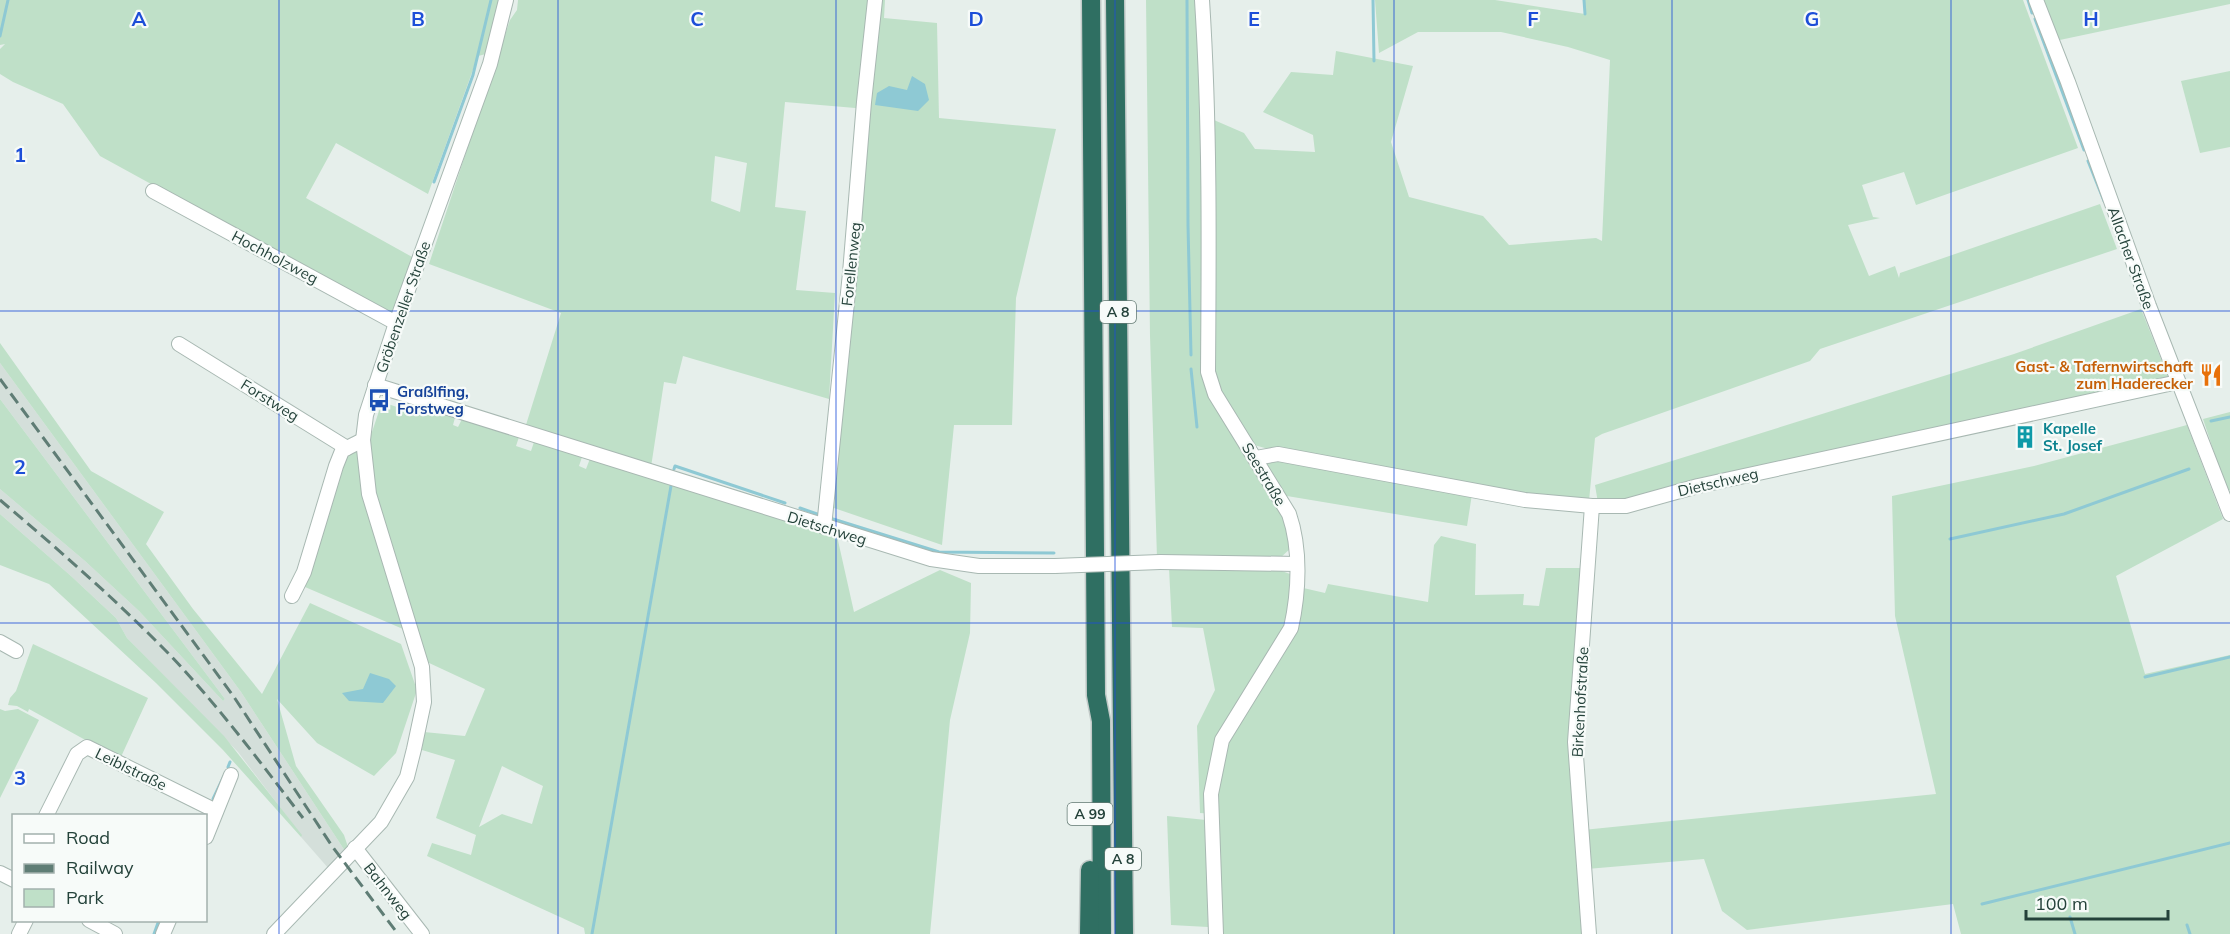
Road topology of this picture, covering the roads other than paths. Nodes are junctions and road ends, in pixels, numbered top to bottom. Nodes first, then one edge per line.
1 (506, 0) edge
2 (875, 0) edge
3 (1091, 0) edge
4 (1115, 0) edge
5 (1202, 0) edge
6 (2036, 0) edge
7 (153, 191) dead end
8 (396, 323) junction
9 (179, 344) dead end
10 (2178, 382) junction
11 (375, 385) junction
12 (363, 440) junction
13 (347, 448) junction
14 (1256, 458) junction
15 (1592, 506) junction
16 (2230, 514) edge
17 (824, 527) junction
18 (1297, 564) junction
19 (292, 596) dead end
20 (0, 642) edge
21 (16, 651) dead end
22 (1096, 695) junction
23 (231, 775) dead end
24 (216, 811) junction
25 (47, 814) edge
26 (207, 834) edge
27 (355, 849) junction
28 (91, 922) edge
29 (115, 934) edge
30 (274, 934) edge
31 (422, 934) edge
32 (1089, 934) edge
33 (1102, 934) edge
34 (1124, 934) edge
35 (1216, 934) edge
36 (1589, 934) edge

1 - 8 street, Gröbenzeller Straße
2 - 17 street, Forellenweg
3 - 22 highway, A 8
4 - 34 highway, A 8
5 - 14 street, Seestraße
6 - 10 street, Allacher Straße
7 - 8 street, Hochholzweg
8 - 11 street, Gröbenzeller Straße
9 - 13 street, Forstweg
10 - 15 street, Dietschweg
10 - 16 street, Allacher Straße
11 - 12 street, Gröbenzeller Straße
11 - 17 street, Dietschweg
12 - 13 street
12 - 27 street, Gröbenzeller Straße
13 - 19 street
14 - 15 street, Dietschweg
14 - 18 street, Seestraße
15 - 36 street, Birkenhofstraße
17 - 18 street, Dietschweg, bridge
18 - 35 street, Seestraße
20 - 21 street
22 - 32 highway, A 99
22 - 33 highway, A 8
23 - 24 street
24 - 25 street, Leiblstraße
24 - 26 street
27 - 30 street, Gröbenzeller Straße
27 - 31 street, Bahnweg
28 - 29 street

